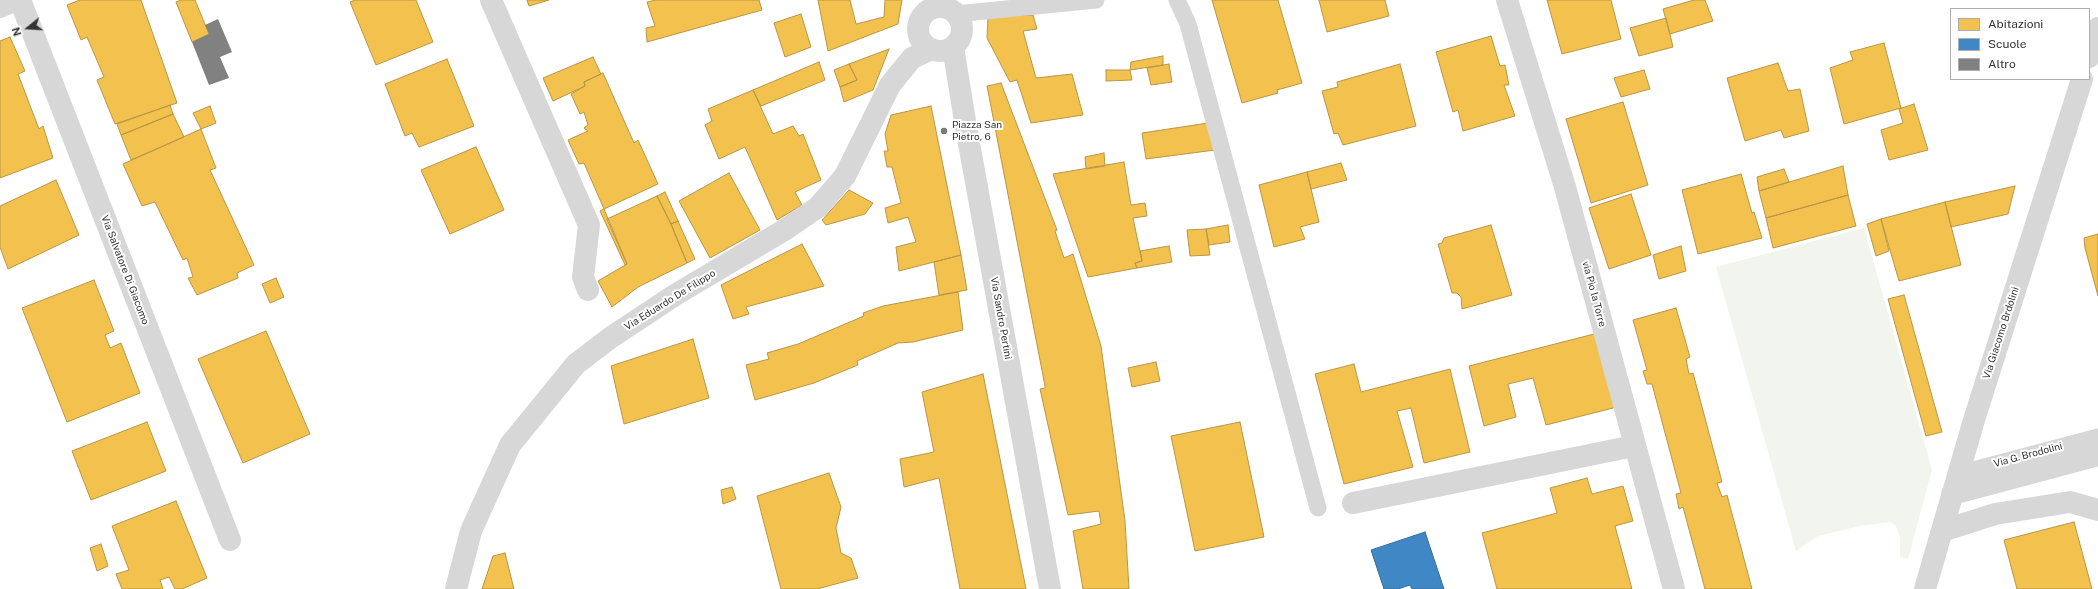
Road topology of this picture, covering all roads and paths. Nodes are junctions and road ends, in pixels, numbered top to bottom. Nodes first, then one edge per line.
1 (16, 0) edge
2 (20, 0) edge
3 (491, 0) edge
4 (1096, 0) edge
5 (1177, 0) edge
6 (1507, 0) edge
7 (0, 7) edge
8 (924, 10) edge
9 (956, 14) junction
10 (2098, 28) edge
11 (953, 47) junction
12 (932, 50) junction
13 (2090, 54) edge
14 (2082, 80) edge
15 (588, 290) dead end
16 (2098, 437) edge
17 (1634, 446) junction
18 (2098, 455) edge
19 (1955, 484) junction
20 (1353, 503) dead end
21 (1318, 508) dead end
22 (2098, 510) edge
23 (1942, 531) junction
24 (230, 540) dead end
25 (456, 589) edge
26 (1050, 589) edge
27 (1674, 589) edge
28 (1925, 589) edge

1 - 7 street
2 - 24 street, Via Salvatore Di Giacomo
3 - 15 street
4 - 9 lane
5 - 21 lane
6 - 17 street, via Pio la Torre
8 - 9 street
8 - 12 street
9 - 11 street
10 - 13 street
11 - 12 street
11 - 26 street, Via Sandro Pertini
12 - 25 street, Via Eduardo De Filippo
14 - 19 street, Via Giacomo Brdolini
16 - 19 lane, Via G. Brodolini
17 - 20 street
17 - 27 street, via Pio la Torre
18 - 19 street
19 - 23 street, Via Giacomo Brdolini
22 - 23 street
23 - 28 street, Via Giacomo Brdolini

